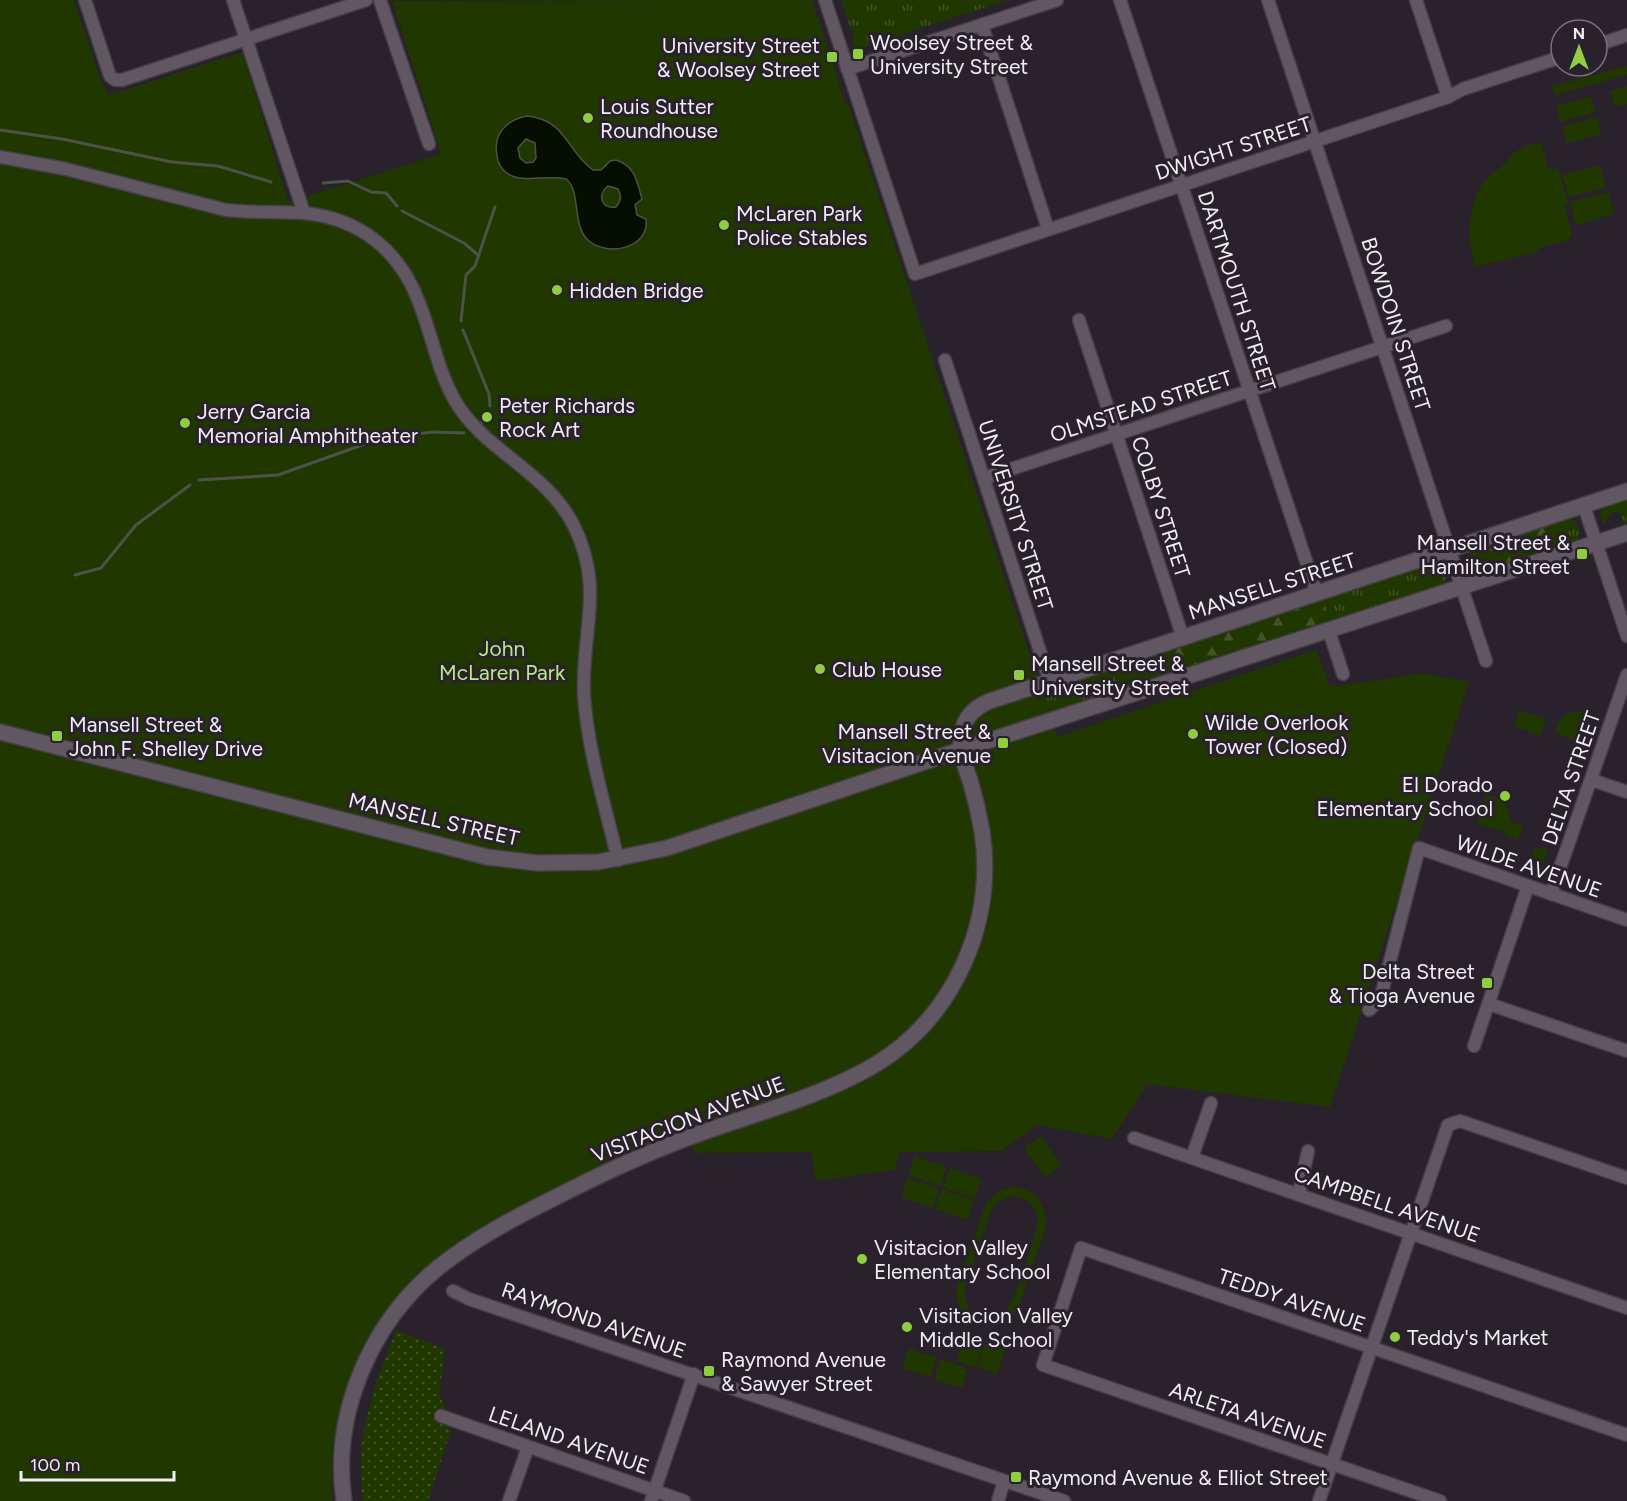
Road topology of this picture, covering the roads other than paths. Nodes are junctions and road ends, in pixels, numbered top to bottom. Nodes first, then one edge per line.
1 (85, 0) edge
2 (233, 0) edge
3 (366, 0) edge
4 (380, 0) edge
5 (825, 0) edge
6 (1058, 0) edge
7 (1120, 0) edge
8 (1268, 0) edge
9 (1416, 0) edge
10 (982, 25) junction
11 (1627, 35) edge
12 (246, 40) junction
13 (1609, 41) edge
14 (1549, 61) edge
15 (847, 69) junction
16 (1448, 97) junction
17 (1315, 142) junction
18 (429, 144) dead end
19 (0, 158) edge
20 (1181, 185) junction
21 (304, 213) junction
22 (1048, 228) junction
23 (1079, 320) dead end
24 (1446, 326) dead end
25 (1383, 346) junction
26 (945, 360) dead end
27 (1250, 390) junction
28 (1116, 434) junction
29 (984, 478) junction
30 (1627, 492) edge
31 (1584, 506) junction
32 (1627, 533) edge
33 (1596, 543) junction
34 (1449, 549) junction
35 (1461, 586) junction
36 (1317, 594) junction
37 (1329, 631) junction
38 (1627, 636) edge
39 (1183, 638) junction
40 (1486, 661) dead end
41 (1343, 674) dead end
42 (1627, 675) edge
43 (1050, 681) junction
44 (0, 732) edge
45 (960, 750) junction
46 (1592, 780) junction
47 (1627, 792) edge
48 (618, 860) junction
49 (1528, 886) junction
50 (1551, 894) junction
51 (1627, 920) edge
52 (1489, 1004) junction
53 (1369, 1010) dead end
54 (1474, 1046) dead end
55 (1627, 1051) edge
56 (1211, 1103) dead end
57 (1134, 1138) dead end
58 (1308, 1151) dead end
59 (1192, 1157) junction
60 (1627, 1178) edge
61 (1299, 1193) junction
62 (1410, 1232) junction
63 (453, 1291) dead end
64 (1627, 1308) edge
65 (1371, 1348) junction
66 (1043, 1365) joint
67 (694, 1374) junction
68 (441, 1416) dead end
69 (1627, 1435) edge
70 (528, 1447) junction
71 (1331, 1464) junction
72 (1004, 1481) junction
73 (653, 1496) edge
74 (344, 1501) edge
75 (509, 1501) edge
76 (684, 1501) edge
77 (998, 1501) edge
78 (1064, 1501) edge
79 (1319, 1501) edge
80 (1440, 1501) edge

1 - 12 street
2 - 12 street
3 - 12 street
4 - 18 street
5 - 15 street
6 - 10 street
7 - 20 street, DARTMOUTH STREET
8 - 17 street, BOWDOIN STREET
9 - 16 street
10 - 15 street
10 - 22 street
11 - 13 street
12 - 21 street
14 - 16 street, DWIGHT STREET
15 - 22 street, DWIGHT STREET
16 - 17 street, DWIGHT STREET
17 - 20 street, DWIGHT STREET
17 - 25 street, BOWDOIN STREET
19 - 21 street
20 - 22 street, DWIGHT STREET
20 - 27 street, DARTMOUTH STREET
21 - 48 street
23 - 28 street, COLBY STREET
24 - 25 street, OLMSTEAD STREET
25 - 27 street, OLMSTEAD STREET
25 - 34 street, BOWDOIN STREET
26 - 29 street, UNIVERSITY STREET
27 - 28 street, OLMSTEAD STREET
27 - 36 street, DARTMOUTH STREET
28 - 29 street, OLMSTEAD STREET
28 - 39 street, COLBY STREET
29 - 43 street, UNIVERSITY STREET
30 - 31 street, MANSELL STREET
31 - 33 street
31 - 34 street, MANSELL STREET
32 - 33 street, MANSELL STREET
33 - 35 street, MANSELL STREET
33 - 38 street
34 - 35 street, BOWDOIN STREET
34 - 36 street, MANSELL STREET
35 - 37 street, MANSELL STREET
35 - 40 street, BOWDOIN STREET
36 - 39 street, MANSELL STREET
37 - 41 street
37 - 45 street, MANSELL STREET
39 - 43 street, MANSELL STREET
42 - 46 street, DELTA STREET
43 - 45 street, MANSELL STREET
44 - 48 street, MANSELL STREET
45 - 48 street, MANSELL STREET
45 - 74 street, VISITACION AVENUE
46 - 47 street
46 - 50 street, DELTA STREET
49 - 50 street, WILDE AVENUE
49 - 52 street
49 - 53 street, WILDE AVENUE
50 - 51 street, WILDE AVENUE
52 - 54 street
52 - 55 street
56 - 59 street
57 - 59 street, CAMPBELL AVENUE
58 - 61 street
59 - 61 street, CAMPBELL AVENUE
60 - 62 street
61 - 62 street, CAMPBELL AVENUE
62 - 64 street, CAMPBELL AVENUE
62 - 65 street
63 - 67 street, RAYMOND AVENUE
65 - 66 street, TEDDY AVENUE
65 - 69 street, TEDDY AVENUE
65 - 71 street
66 - 71 street, ARLETA AVENUE
67 - 72 street, RAYMOND AVENUE
67 - 73 street
68 - 70 street, LELAND AVENUE
70 - 73 street, LELAND AVENUE
70 - 75 street
71 - 79 street
71 - 80 street, ARLETA AVENUE
72 - 77 street
72 - 78 street, RAYMOND AVENUE
73 - 76 street, LELAND AVENUE

